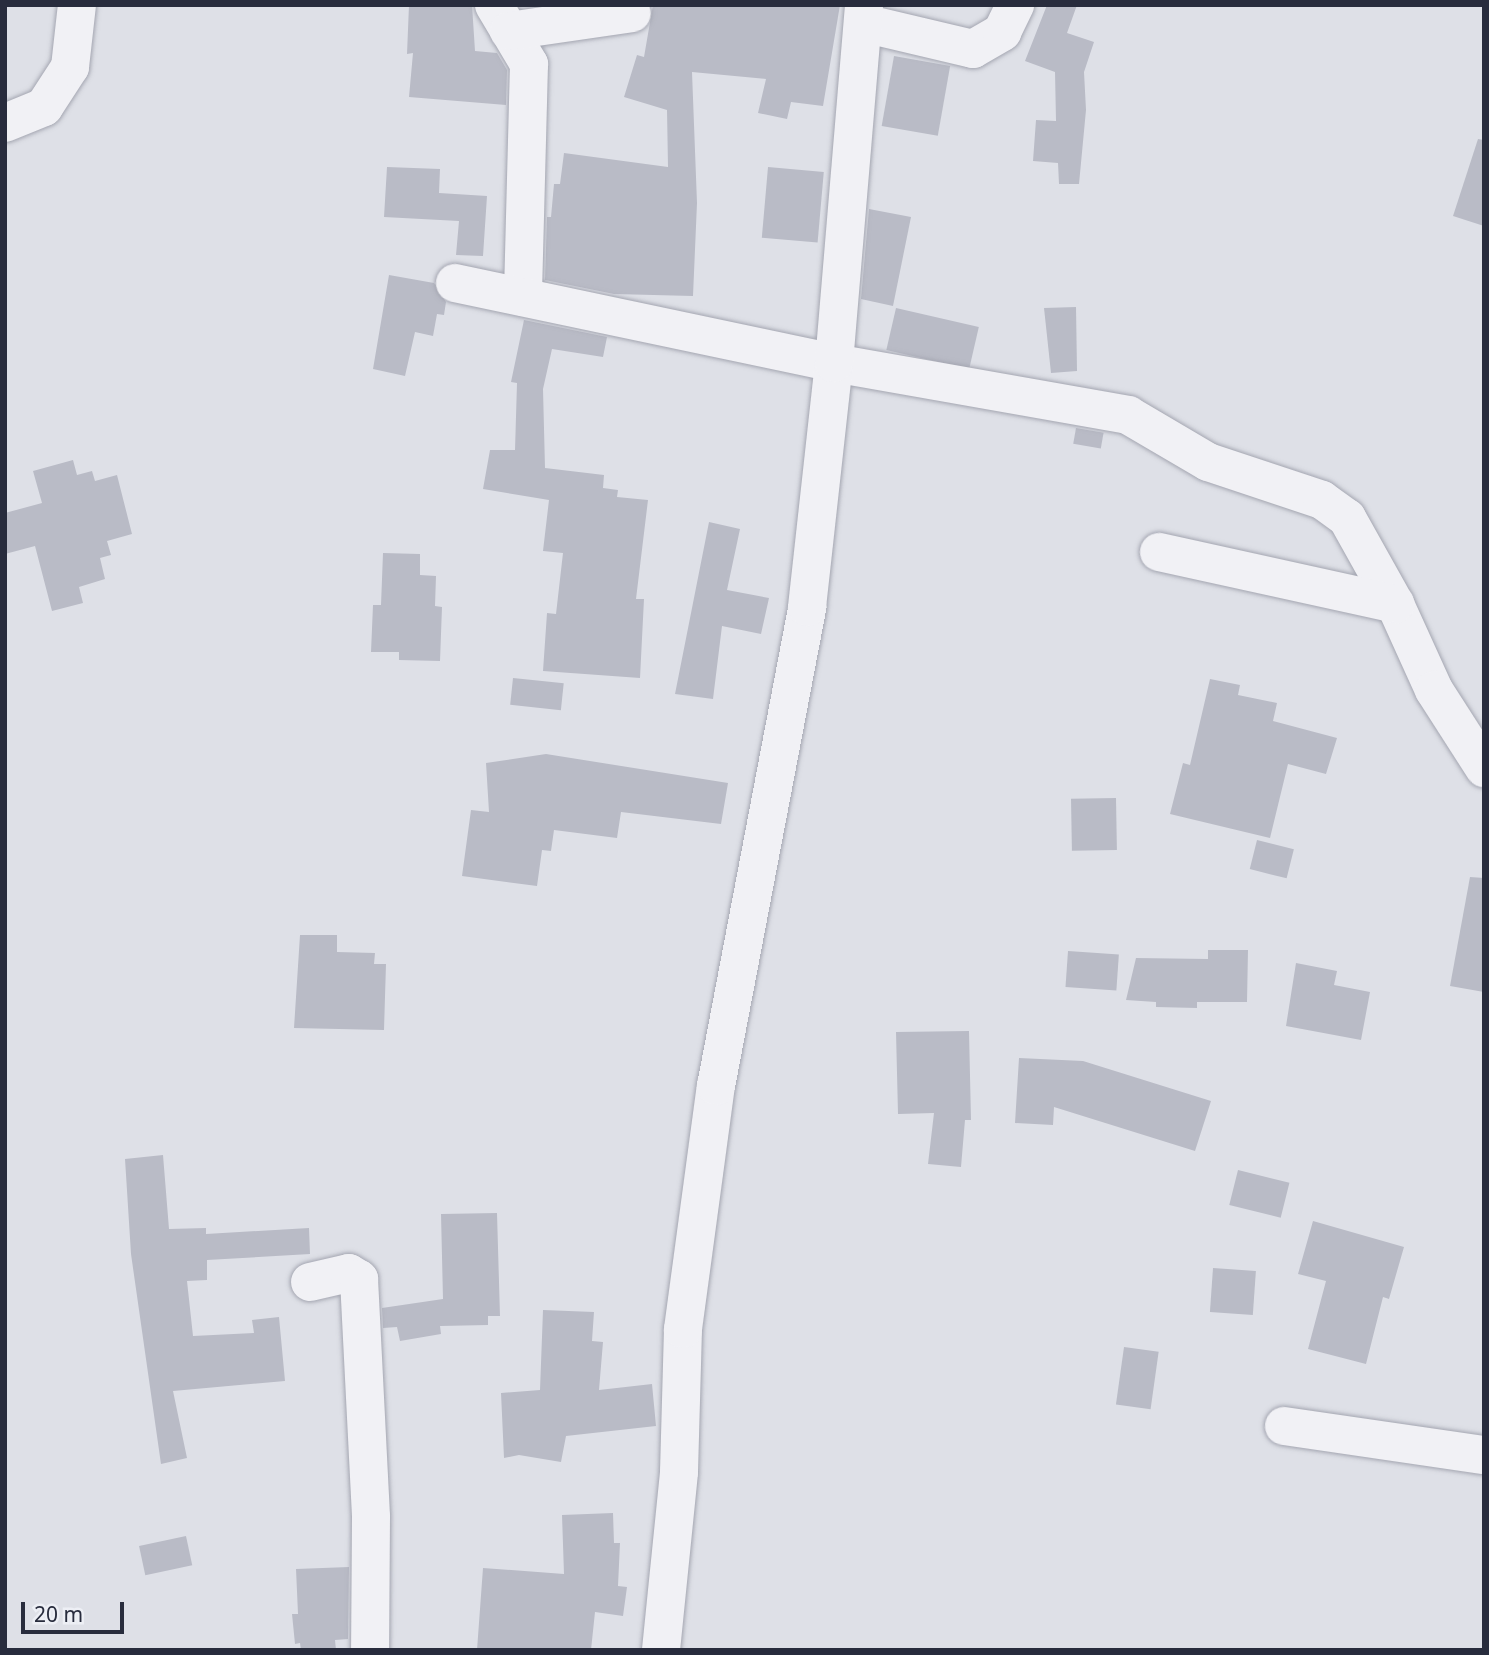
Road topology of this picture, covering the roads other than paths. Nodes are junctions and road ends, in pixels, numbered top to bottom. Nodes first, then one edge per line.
1 (77, 5) edge
2 (1015, 5) edge
3 (632, 13) dead end
4 (864, 14) edge
5 (502, 18) edge
6 (5, 123) edge
7 (455, 283) dead end
8 (523, 297) junction
9 (834, 363) junction
10 (1160, 552) dead end
11 (1395, 604) junction
12 (1484, 768) edge
13 (310, 1282) dead end
14 (1284, 1426) dead end
15 (1484, 1455) edge
16 (370, 1650) edge
17 (661, 1650) edge

1 - 6 street
2 - 4 street
3 - 5 street
4 - 9 street
5 - 8 street
7 - 8 street
8 - 9 street
9 - 11 street
9 - 17 street
10 - 11 street
11 - 12 street
13 - 16 street
14 - 15 street

